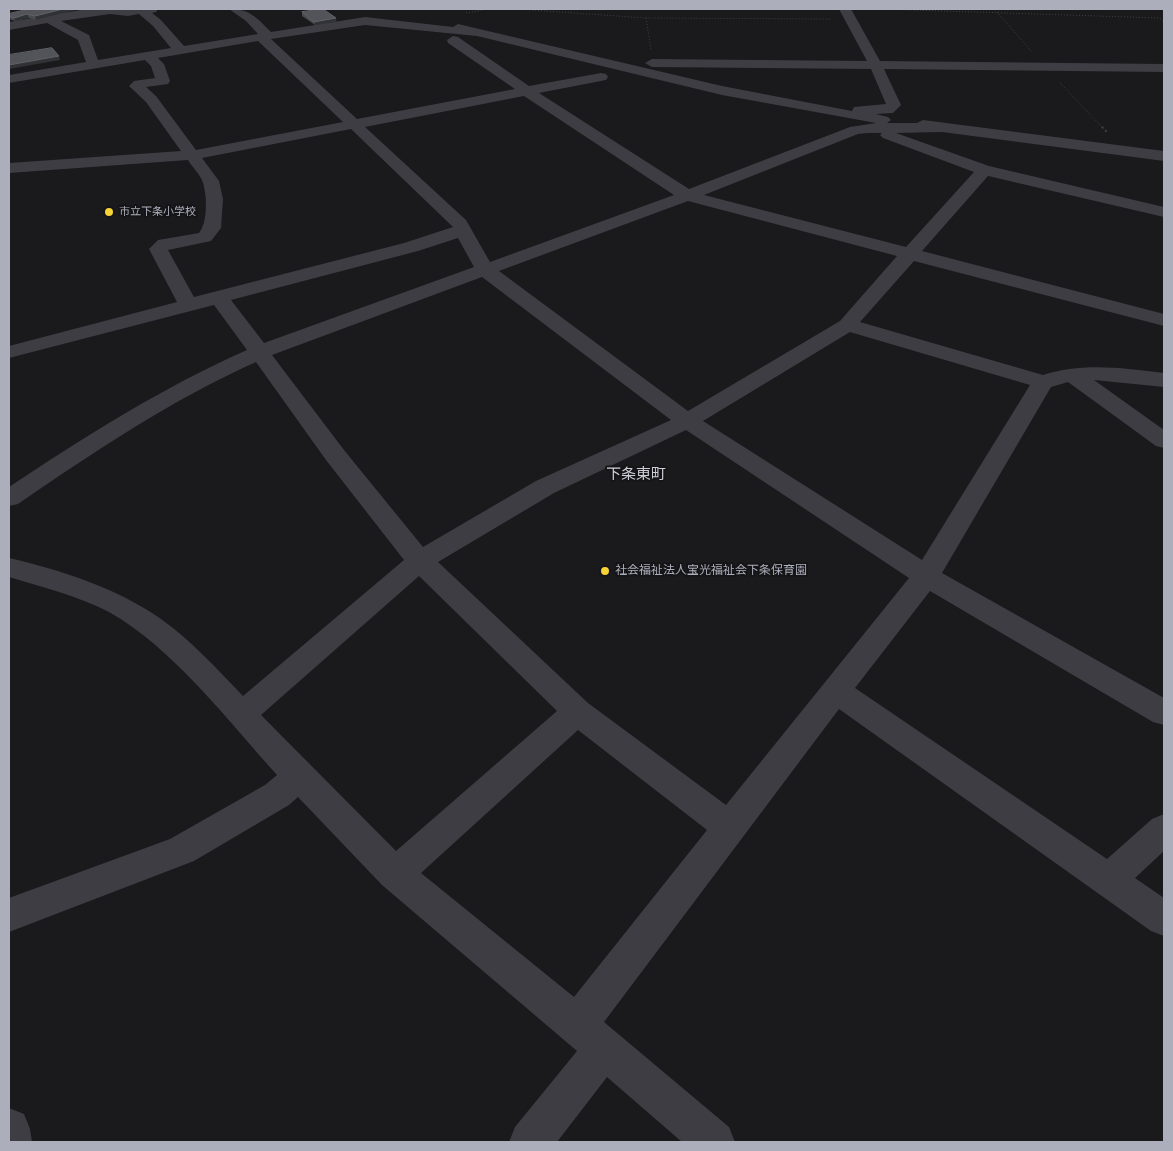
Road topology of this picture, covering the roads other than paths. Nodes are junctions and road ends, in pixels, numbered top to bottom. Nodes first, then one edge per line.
1 (235, 9) edge
2 (349, 9) edge
3 (147, 10) edge
4 (847, 14) edge
5 (50, 19) junction
6 (368, 21) junction
7 (9, 26) edge
8 (475, 32) junction
9 (264, 37) junction
10 (453, 40) junction
11 (542, 49) junction
12 (180, 50) junction
13 (147, 55) junction
14 (93, 64) junction
15 (876, 66) junction
16 (1164, 68) edge
17 (9, 79) edge
18 (528, 92) junction
19 (694, 98) dead end
20 (802, 107) junction
21 (355, 125) junction
22 (940, 128) junction
23 (862, 129) junction
24 (193, 155) junction
25 (1164, 156) edge
26 (9, 168) edge
27 (984, 170) junction
28 (687, 196) junction
29 (1164, 212) edge
30 (463, 230) junction
31 (910, 254) junction
32 (485, 270) junction
33 (218, 296) junction
34 (188, 304) junction
35 (1164, 320) edge
36 (847, 325) junction
37 (9, 352) edge
38 (260, 352) junction
39 (1074, 376) junction
40 (1164, 380) edge
41 (1043, 382) junction
42 (686, 421) junction
43 (1164, 441) edge
44 (9, 498) edge
45 (420, 561) junction
46 (9, 567) edge
47 (926, 576) junction
48 (837, 691) junction
49 (240, 712) junction
50 (577, 712) junction
51 (1164, 713) edge
52 (299, 776) junction
53 (729, 827) junction
54 (1164, 829) edge
55 (395, 874) junction
56 (1109, 880) junction
57 (9, 915) edge
58 (1164, 919) edge
59 (576, 1024) junction
60 (606, 1049) junction
61 (9, 1130) edge
62 (11, 1142) edge
63 (530, 1142) edge
64 (714, 1142) edge

1 - 9 street
2 - 8 street
3 - 5 street
3 - 12 street
4 - 15 street
5 - 7 street
5 - 14 street
6 - 8 street
6 - 9 street
6 - 10 street
8 - 11 street
9 - 12 street
9 - 21 street
10 - 18 street
10 - 18 street
11 - 15 street
11 - 20 street
12 - 13 street
13 - 14 street
13 - 24 street
14 - 17 street
15 - 16 street
15 - 20 street
18 - 21 street
18 - 28 street
19 - 23 street
20 - 22 street
20 - 23 street
21 - 24 street
21 - 30 street
22 - 23 street
22 - 25 street
23 - 27 street
23 - 28 street
24 - 26 street
24 - 34 street
27 - 29 street
27 - 31 street
28 - 31 street
28 - 32 street
30 - 32 street
30 - 33 street
31 - 35 street
31 - 36 street
32 - 38 street
32 - 42 street
33 - 34 street
33 - 38 street
34 - 37 street
36 - 41 street
36 - 42 street
38 - 44 street
38 - 45 street
39 - 40 street
39 - 41 street
39 - 43 street
41 - 47 street
42 - 45 street
42 - 47 street
45 - 49 street
45 - 50 street
46 - 49 street
47 - 48 street
47 - 51 street
48 - 53 street
48 - 56 street
49 - 52 street
50 - 53 street
50 - 55 street
52 - 55 street
52 - 57 street
53 - 59 street
54 - 56 street
55 - 59 street
56 - 58 street
59 - 60 street
60 - 63 street
60 - 64 street
61 - 62 street

